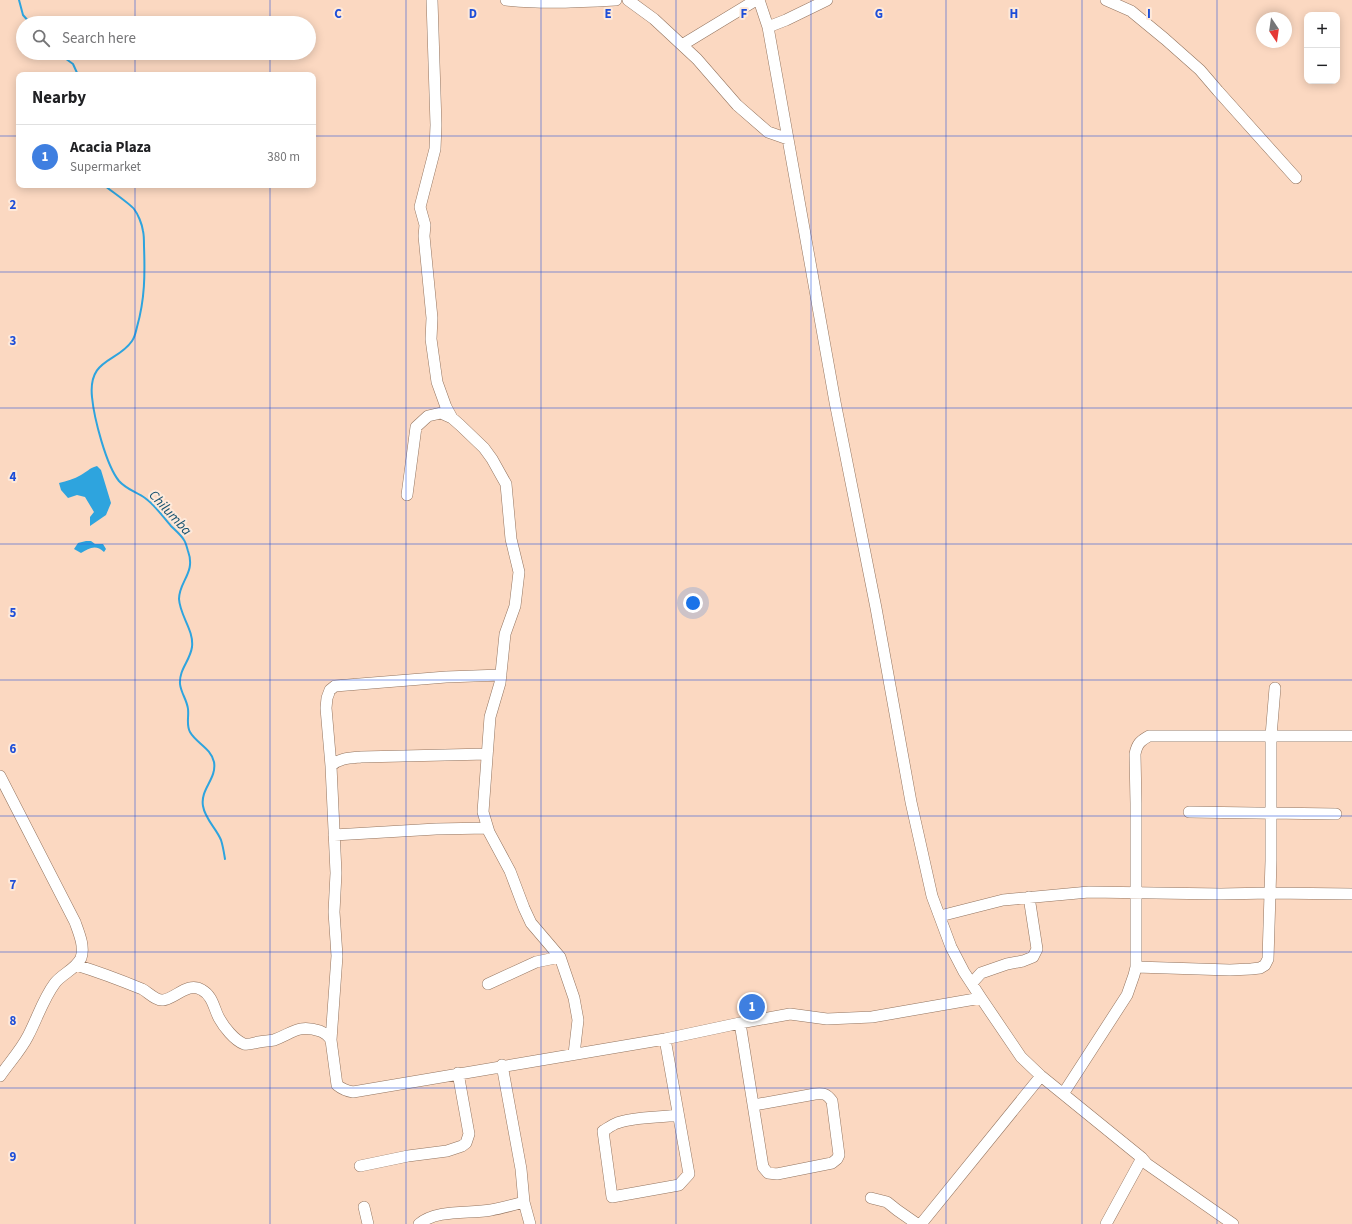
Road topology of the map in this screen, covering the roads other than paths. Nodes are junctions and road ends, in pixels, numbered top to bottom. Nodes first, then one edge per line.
1 (432, 0) edge
2 (506, 0) edge
3 (616, 0) edge
4 (628, 0) edge
5 (757, 0) edge
6 (826, 0) edge
7 (1106, 0) edge
8 (566, 1) edge
9 (768, 27) junction
10 (682, 44) junction
11 (788, 139) junction
12 (1296, 178) dead end
13 (452, 418) junction
14 (407, 495) dead end
15 (501, 675) junction
16 (1275, 688) dead end
17 (1271, 736) junction
18 (1352, 736) edge
19 (488, 754) junction
20 (331, 766) junction
21 (0, 776) edge
22 (1189, 812) dead end
23 (1270, 813) junction
24 (1336, 814) dead end
25 (487, 828) junction
26 (334, 835) junction
27 (1136, 892) junction
28 (1270, 893) junction
29 (1352, 894) edge
30 (1029, 897) junction
31 (940, 916) junction
32 (560, 957) junction
33 (76, 964) junction
34 (1136, 967) junction
35 (972, 983) junction
36 (488, 984) dead end
37 (981, 998) junction
38 (740, 1023) junction
39 (665, 1039) junction
40 (331, 1040) junction
41 (574, 1054) junction
42 (502, 1065) junction
43 (458, 1073) junction
44 (0, 1076) edge
45 (1041, 1076) junction
46 (1063, 1094) junction
47 (754, 1105) junction
48 (678, 1115) junction
49 (1142, 1158) junction
50 (360, 1166) dead end
51 (871, 1198) dead end
52 (524, 1202) junction
53 (364, 1206) dead end
54 (426, 1222) edge
55 (368, 1224) edge
56 (530, 1224) edge
57 (917, 1224) edge
58 (921, 1224) edge
59 (1106, 1224) edge
60 (1233, 1224) edge

1 - 13 street
2 - 8 street
3 - 8 street
4 - 10 street
5 - 9 street
5 - 10 street
6 - 9 street
7 - 12 street
9 - 11 street
10 - 11 street
11 - 31 street
13 - 14 street
13 - 15 street
15 - 19 street
15 - 20 street
16 - 17 street
17 - 18 street
17 - 23 street
17 - 27 street
19 - 20 street
19 - 25 street
20 - 26 street
21 - 33 street
22 - 23 street
23 - 24 street
23 - 28 street
25 - 26 street
25 - 32 street
26 - 40 street
27 - 28 street
27 - 30 street
27 - 34 street
28 - 29 street
28 - 34 street
30 - 31 street
30 - 35 street
31 - 35 street
32 - 36 street
32 - 41 street
33 - 40 street
33 - 44 street
34 - 46 street
35 - 37 street
37 - 38 street
37 - 45 street
38 - 39 street
38 - 47 street
39 - 41 street
39 - 48 street
40 - 43 street
41 - 42 street
42 - 43 street
42 - 52 street
43 - 50 street
45 - 46 street
45 - 58 street
46 - 49 street
47 - 47 street
48 - 48 street
49 - 59 street
49 - 60 street
51 - 57 street
52 - 54 street
52 - 56 street
53 - 55 street

